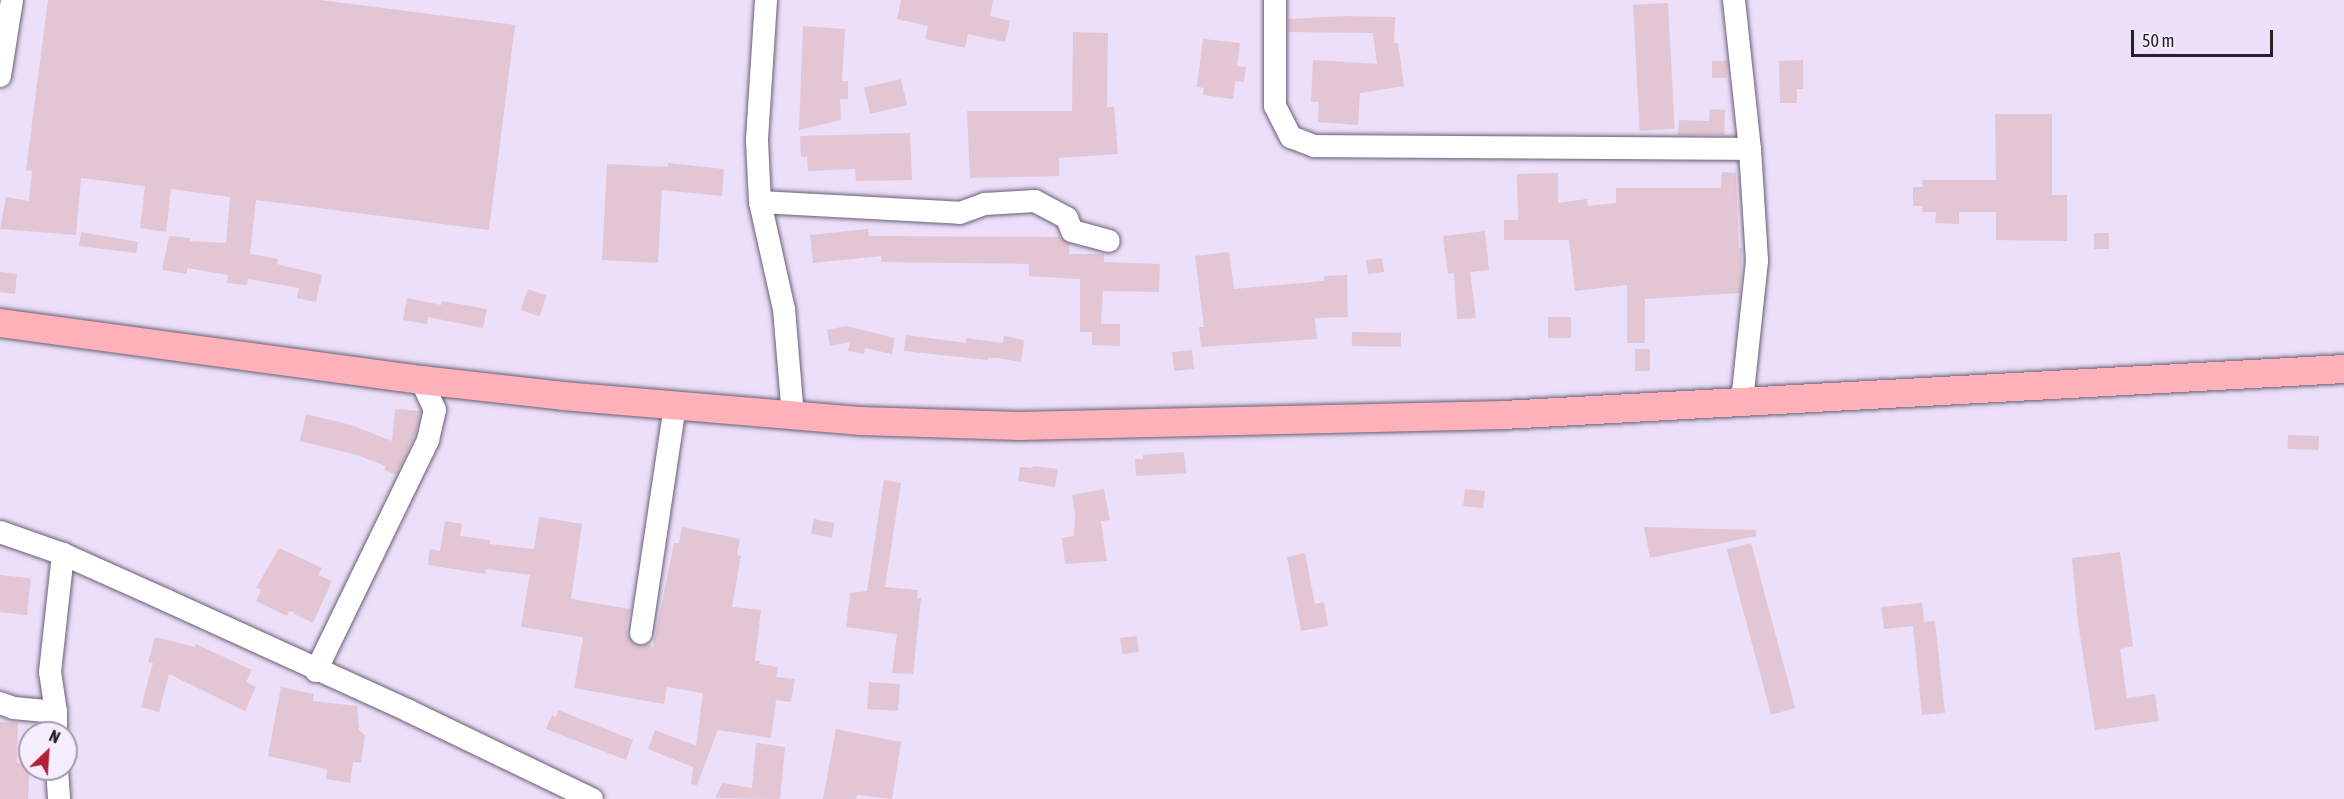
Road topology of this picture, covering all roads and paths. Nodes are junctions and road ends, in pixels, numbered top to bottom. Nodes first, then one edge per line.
1 (12, 0) edge
2 (766, 0) edge
3 (1275, 0) edge
4 (1734, 0) edge
5 (0, 76) edge
6 (1750, 149) junction
7 (760, 202) junction
8 (1109, 241) dead end
9 (0, 323) edge
10 (2344, 369) edge
11 (421, 380) junction
12 (1742, 402) junction
13 (675, 406) junction
14 (793, 416) junction
15 (0, 532) edge
16 (63, 554) junction
17 (641, 633) dead end
18 (316, 671) junction
19 (0, 703) edge
20 (53, 721) edge
21 (56, 721) edge
22 (58, 781) edge
23 (59, 799) edge
24 (592, 799) edge

1 - 5 street
2 - 7 street
3 - 6 street
4 - 6 street
6 - 12 street
7 - 8 street
7 - 14 street
9 - 11 main road
10 - 12 main road
11 - 13 main road
11 - 18 street
12 - 14 main road
13 - 14 main road
13 - 17 street
15 - 16 street
16 - 18 street
16 - 21 street
18 - 24 street
19 - 20 street
22 - 23 street

